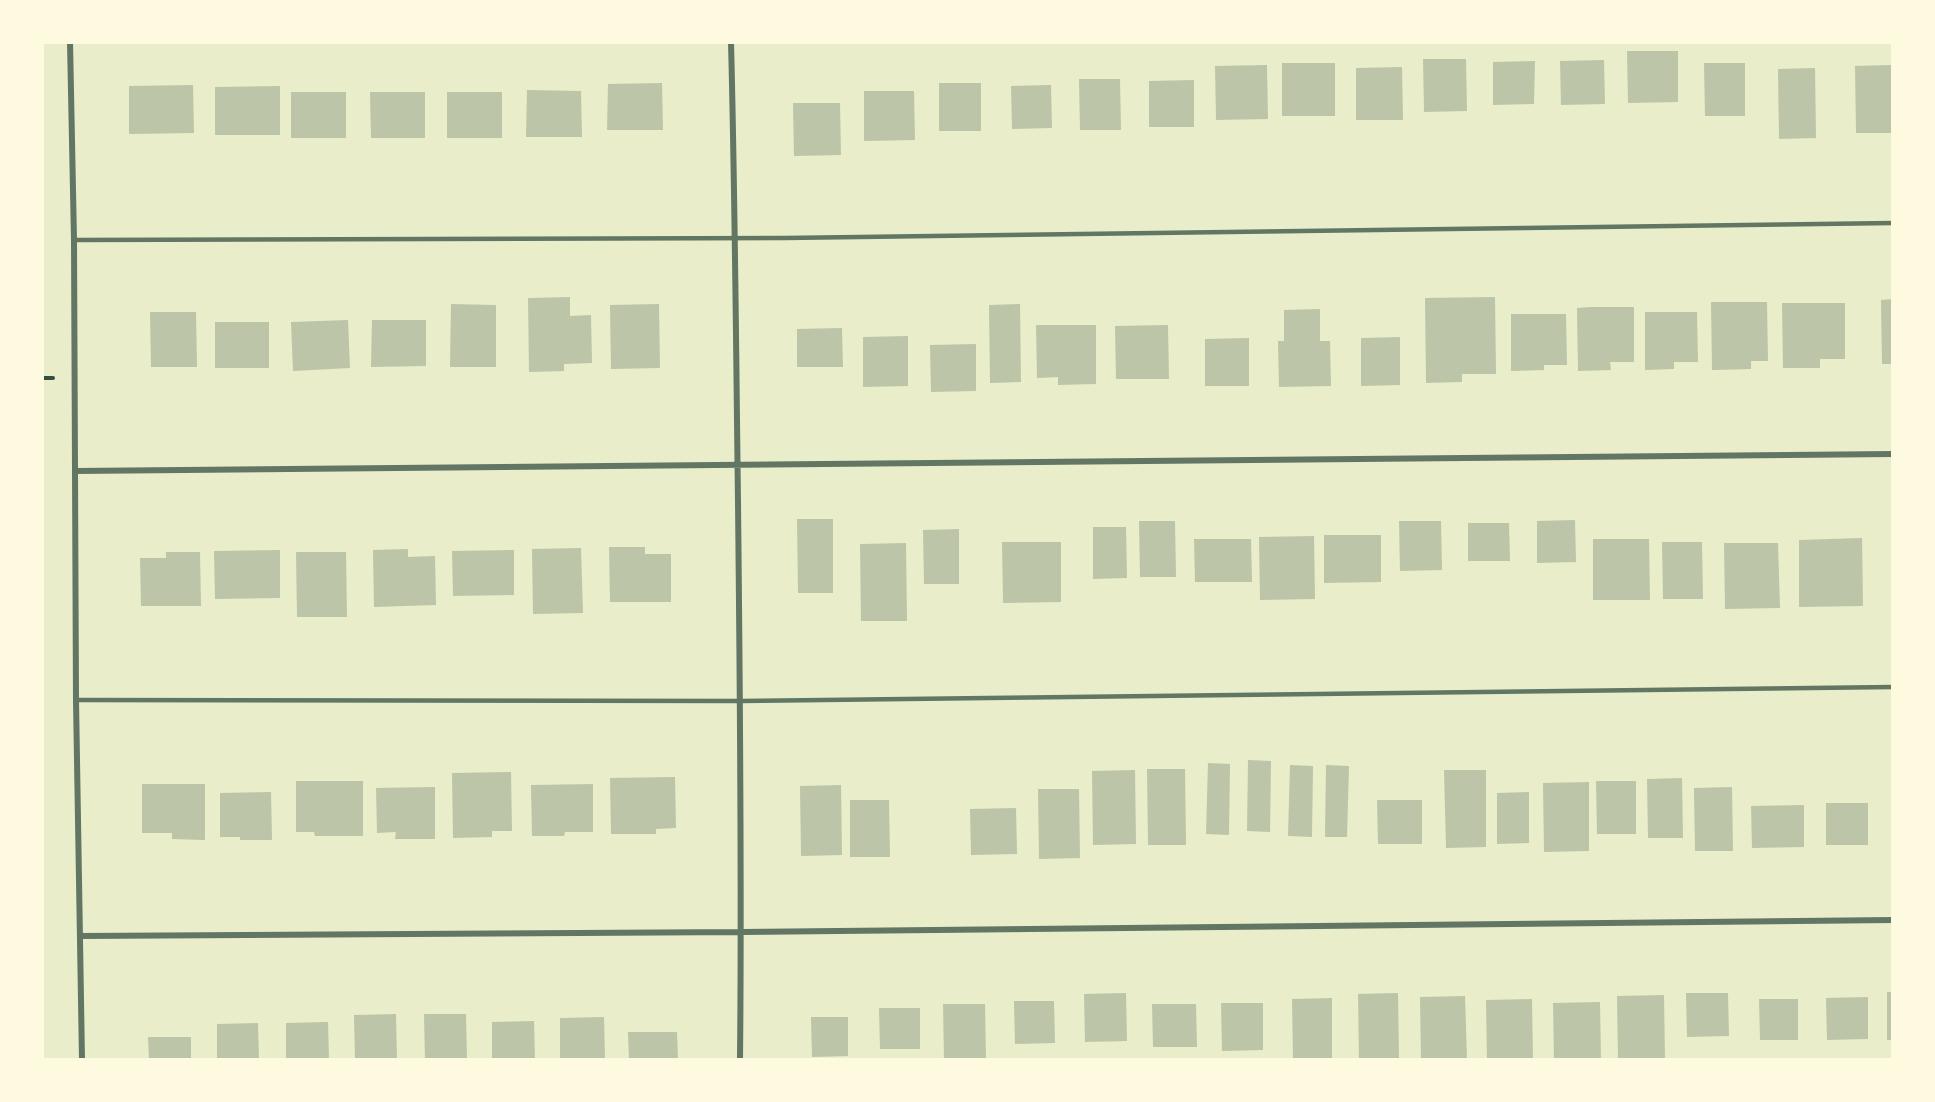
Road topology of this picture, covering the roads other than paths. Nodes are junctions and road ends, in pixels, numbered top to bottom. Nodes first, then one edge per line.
1 (70, 42) edge
2 (731, 42) edge
3 (1893, 223) edge
4 (736, 238) junction
5 (74, 240) junction
6 (1893, 454) edge
7 (738, 466) junction
8 (75, 471) junction
9 (1893, 687) edge
10 (76, 700) junction
11 (741, 700) junction
12 (1893, 920) edge
13 (742, 932) junction
14 (80, 936) junction
15 (82, 1060) edge
16 (740, 1060) edge

1 - 5 street
2 - 4 street
3 - 4 lane
4 - 5 lane
4 - 7 street
5 - 8 street
6 - 7 street
7 - 8 street
7 - 11 street
8 - 10 street
9 - 11 lane
10 - 11 lane
10 - 14 street
11 - 13 street
12 - 13 street
13 - 14 street
13 - 16 street
14 - 15 street

